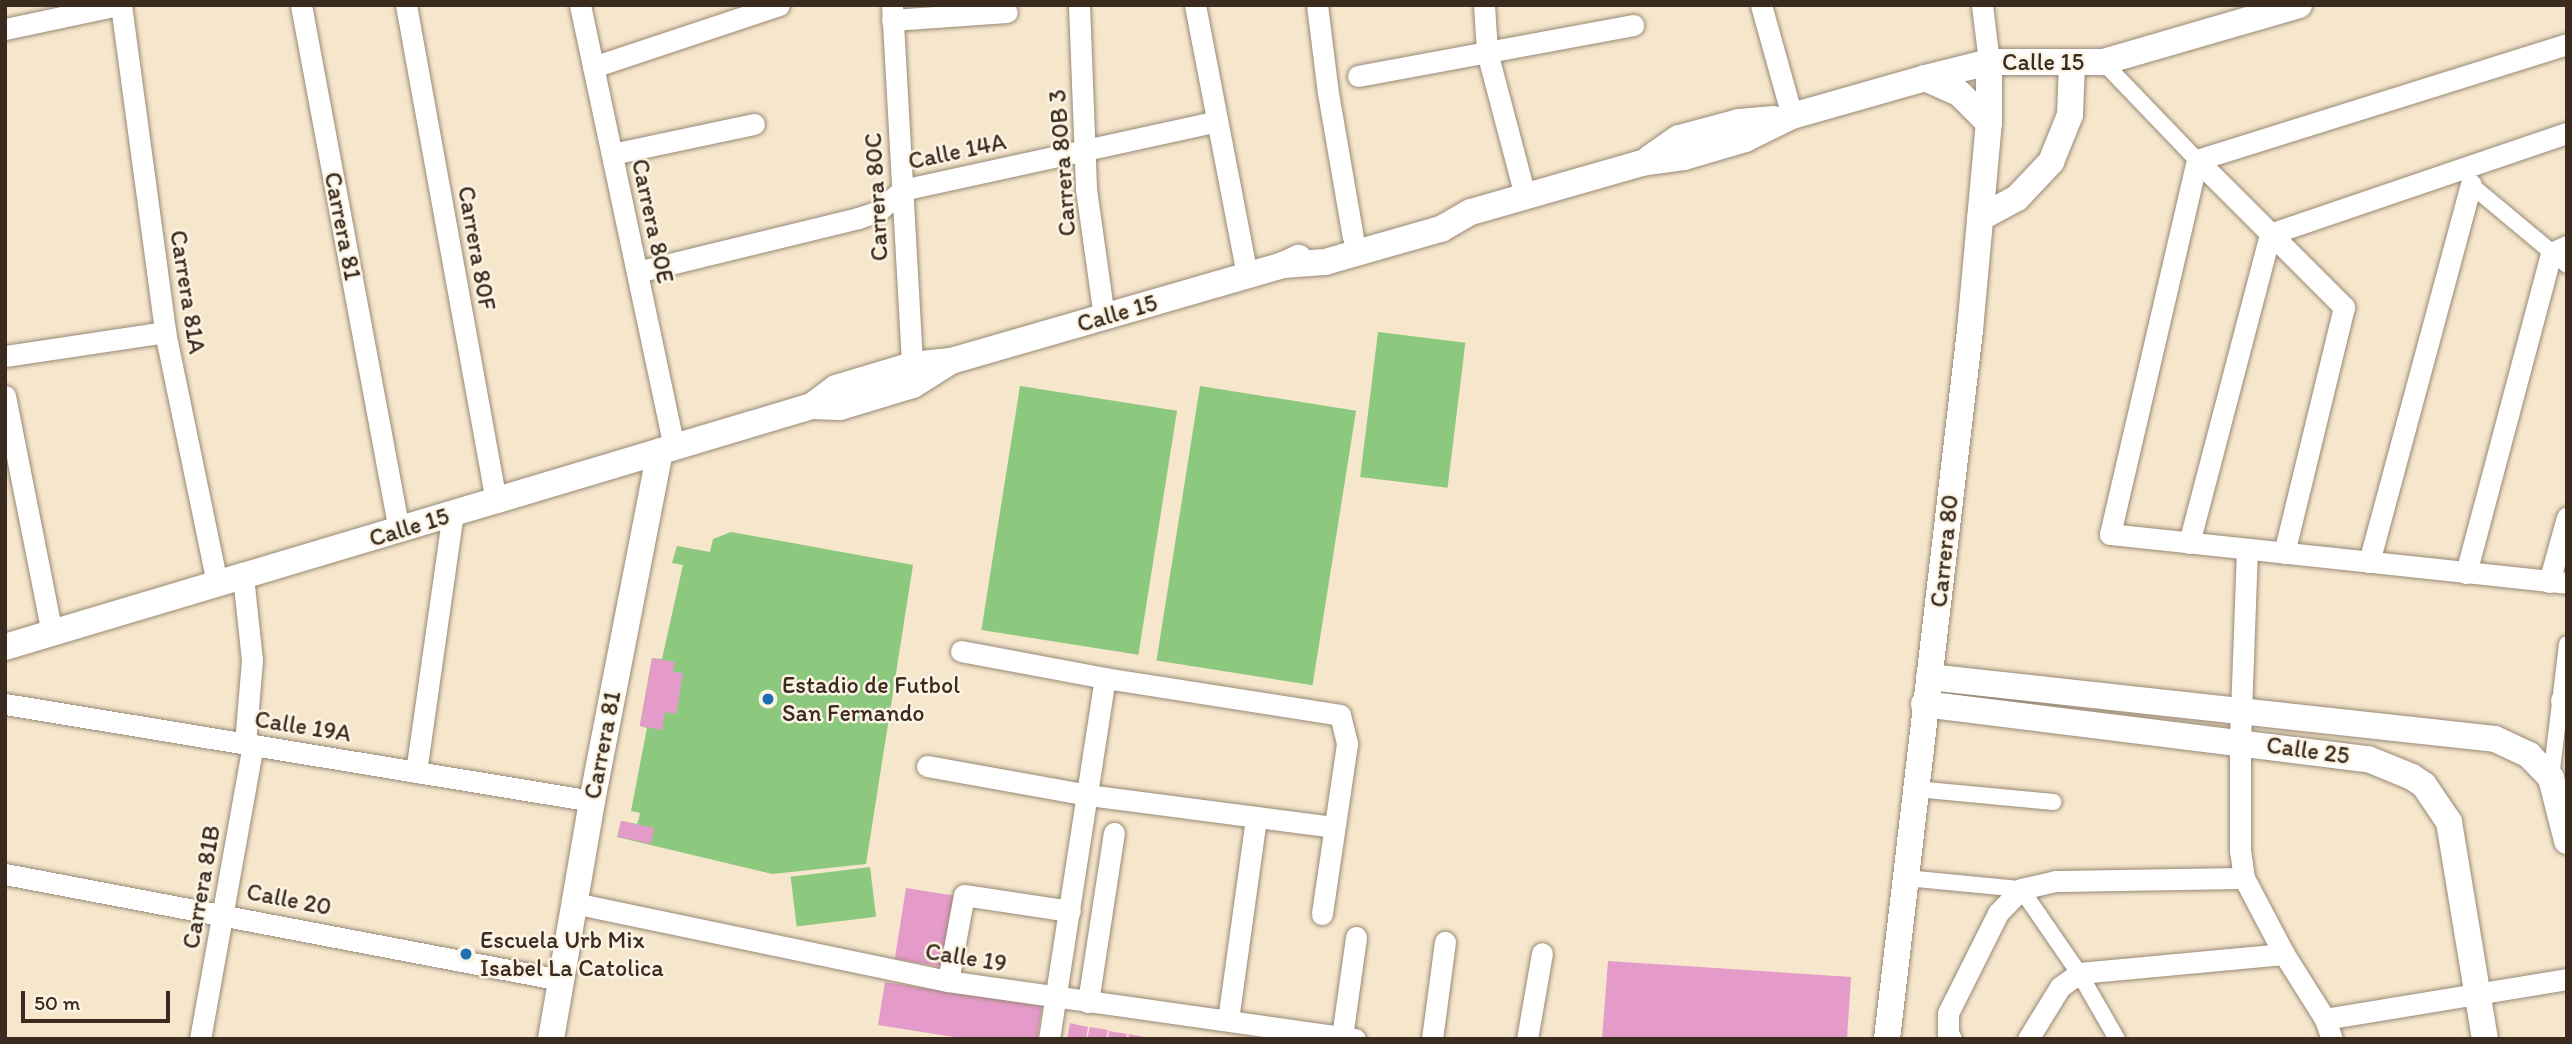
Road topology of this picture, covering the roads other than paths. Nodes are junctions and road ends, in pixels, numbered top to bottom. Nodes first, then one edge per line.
1 (120, 5) edge
2 (302, 5) edge
3 (406, 5) edge
4 (580, 5) edge
5 (779, 5) edge
6 (1079, 5) edge
7 (1195, 5) edge
8 (1317, 5) edge
9 (1484, 5) edge
10 (1761, 5) edge
11 (1982, 5) edge
12 (2299, 5) edge
13 (1007, 12) dead end
14 (892, 13) edge
15 (1633, 25) dead end
16 (5, 29) edge
17 (2567, 44) edge
18 (1487, 52) junction
19 (1989, 62) junction
20 (2072, 62) junction
21 (2103, 62) junction
22 (593, 67) junction
23 (1358, 76) dead end
24 (1925, 78) junction
25 (1789, 117) junction
26 (1215, 122) junction
27 (1989, 123) junction
28 (754, 124) dead end
29 (2567, 134) edge
30 (1084, 150) junction
31 (612, 155) junction
32 (2197, 160) junction
33 (2471, 185) joint
34 (902, 190) junction
35 (1525, 196) junction
36 (1471, 212) junction
37 (1980, 219) junction
38 (2270, 234) junction
39 (1353, 237) junction
40 (2562, 255) edge
41 (1283, 265) junction
42 (637, 272) junction
43 (1247, 276) junction
44 (1104, 317) junction
45 (165, 332) junction
46 (5, 356) edge
47 (912, 375) junction
48 (5, 396) edge
49 (667, 449) junction
50 (496, 500) junction
51 (453, 513) junction
52 (2567, 517) edge
53 (399, 530) junction
54 (2189, 543) junction
55 (2247, 549) junction
56 (2284, 553) junction
57 (2369, 562) junction
58 (2466, 573) junction
59 (243, 576) junction
60 (2558, 582) edge
61 (217, 584) junction
62 (52, 634) junction
63 (2567, 644) edge
64 (5, 648) edge
65 (961, 651) dead end
66 (1928, 677) junction
67 (1105, 678) junction
68 (2564, 700) edge
69 (5, 704) edge
70 (1924, 704) junction
71 (2241, 712) junction
72 (2240, 741) junction
73 (249, 744) junction
74 (928, 766) dead end
75 (416, 772) junction
76 (2551, 778) junction
77 (1916, 789) junction
78 (1088, 794) junction
79 (592, 801) junction
80 (2053, 802) dead end
81 (1256, 817) junction
82 (1334, 827) junction
83 (1114, 834) dead end
84 (2567, 841) edge
85 (5, 874) edge
86 (1906, 878) junction
87 (2244, 878) junction
88 (2021, 889) junction
89 (574, 903) junction
90 (1070, 911) junction
91 (224, 913) junction
92 (1322, 914) dead end
93 (1356, 937) dead end
94 (1445, 942) dead end
95 (1542, 953) dead end
96 (2284, 954) junction
97 (2079, 972) junction
98 (2567, 979) edge
99 (561, 980) junction
100 (948, 981) junction
101 (2478, 994) junction
102 (1055, 998) junction
103 (1088, 1002) junction
104 (1228, 1020) junction
105 (2328, 1029) edge
106 (1349, 1038) edge
107 (200, 1039) edge
108 (551, 1039) edge
109 (1049, 1039) edge
110 (1432, 1039) edge
111 (1527, 1039) edge
112 (1887, 1039) edge
113 (1951, 1039) edge
114 (2028, 1039) edge
115 (2117, 1039) edge
116 (2484, 1039) edge

1 - 16 street
1 - 45 street, Carrera 81A
2 - 53 street, Carrera 81
3 - 50 street, Carrera 80F
4 - 22 street, Carrera 80E
5 - 22 street
6 - 30 street, Carrera 80B 3
7 - 26 street
8 - 39 street
9 - 18 street
10 - 25 street
11 - 19 street
12 - 21 street, Calle 15
13 - 14 street
14 - 34 street, Carrera 80C
15 - 18 street
17 - 32 street
18 - 23 street
18 - 35 street
19 - 20 street, Calle 15
19 - 24 street, Calle 15
19 - 27 street, Carrera 80
20 - 21 street, Calle 15
20 - 37 street
21 - 32 street
22 - 31 street, Carrera 80E
24 - 25 street, Calle 15
24 - 27 street
25 - 35 street, Calle 15
26 - 30 street, Calle 14A
26 - 43 street
27 - 37 street, Carrera 80
28 - 31 street
29 - 38 street
30 - 34 street, Calle 14A
30 - 44 street, Carrera 80B 3
31 - 42 street, Carrera 80E
32 - 38 street
32 - 54 street
33 - 40 street
33 - 57 street
34 - 42 street, Calle 14A
34 - 47 street, Carrera 80C
35 - 36 street, Calle 15
36 - 39 street, Calle 15
36 - 41 street, Calle 15
37 - 66 street, Carrera 80
38 - 54 street
38 - 56 street
39 - 41 street, Calle 15
40 - 58 street
41 - 43 street, Calle 15
42 - 49 street, Carrera 80E
43 - 44 street, Calle 15
44 - 47 street, Calle 15
45 - 46 street
45 - 61 street, Carrera 81A
47 - 49 street, Calle 15
48 - 62 street
49 - 50 street, Calle 15
49 - 79 street, Carrera 81
50 - 51 street, Calle 15
51 - 53 street, Calle 15
51 - 75 street
52 - 60 street
53 - 59 street, Calle 15
54 - 55 street
55 - 56 street
55 - 71 street
56 - 57 street
57 - 58 street
58 - 60 street
59 - 61 street, Calle 15
59 - 73 street, Carrera 81B
61 - 62 street, Calle 15
62 - 64 street, Calle 15
63 - 68 street
65 - 67 street
66 - 70 street, Carrera 80
66 - 71 street, Calle 25
67 - 78 street
67 - 82 street
68 - 76 street
69 - 73 street, Calle 19A
70 - 72 street, Calle 25
70 - 77 street, Carrera 80
71 - 72 street
71 - 76 street, Calle 25
72 - 87 street
72 - 101 street, Calle 25
73 - 75 street, Calle 19A
73 - 91 street, Carrera 81B
74 - 78 street
75 - 79 street, Calle 19A
76 - 84 street
77 - 80 street
77 - 86 street, Carrera 80
78 - 81 street
78 - 90 street
79 - 89 street, Carrera 81
81 - 82 street
81 - 104 street
82 - 92 street
83 - 103 street
85 - 91 street, Calle 20
86 - 88 street
86 - 112 street, Carrera 80
87 - 88 street
87 - 96 street
88 - 97 street
88 - 113 street
89 - 99 street, Carrera 81
89 - 100 street, Calle 19
90 - 100 street
90 - 102 street
91 - 99 street, Calle 20
91 - 107 street, Carrera 81B
93 - 106 street
94 - 110 street
95 - 111 street
96 - 97 street
96 - 105 street
97 - 114 street
97 - 115 street
98 - 101 street
99 - 108 street, Carrera 81
100 - 102 street, Calle 19
101 - 105 street
101 - 116 street, Calle 25
102 - 103 street, Calle 19
102 - 109 street
103 - 104 street, Calle 19
104 - 106 street, Calle 19

